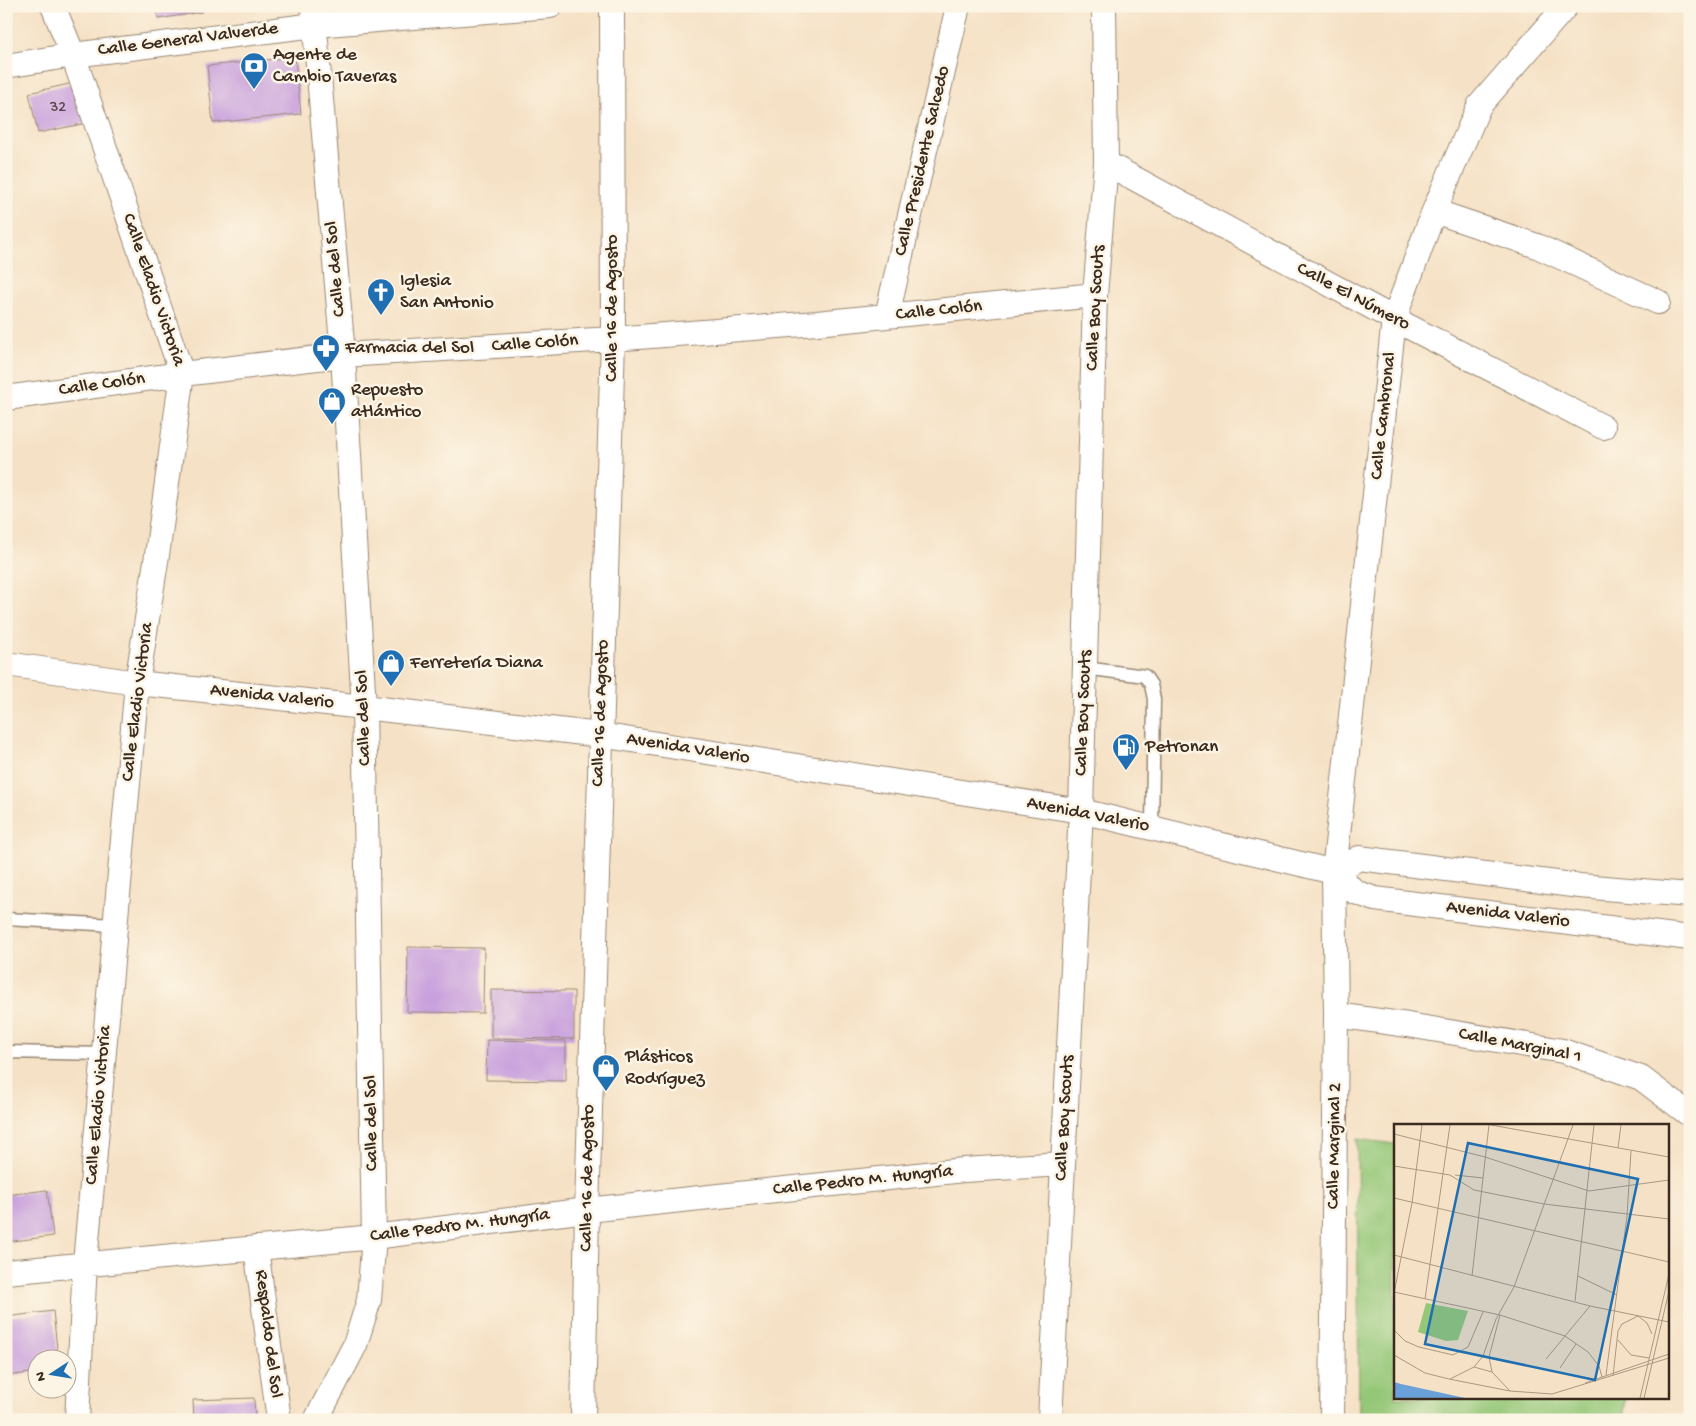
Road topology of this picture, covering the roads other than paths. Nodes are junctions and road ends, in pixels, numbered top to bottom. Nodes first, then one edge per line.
1 (53, 6) edge
2 (550, 6) edge
3 (612, 6) edge
4 (958, 6) edge
5 (1104, 6) edge
6 (1566, 6) edge
7 (314, 15) edge
8 (73, 55) junction
9 (6, 66) edge
10 (1106, 163) junction
11 (1434, 211) junction
12 (1095, 295) junction
13 (1658, 302) dead end
14 (887, 316) junction
15 (1394, 319) junction
16 (613, 339) junction
17 (343, 355) junction
18 (182, 374) junction
19 (6, 398) edge
20 (1603, 427) dead end
21 (6, 664) edge
22 (1085, 668) junction
23 (137, 683) junction
24 (364, 707) junction
25 (600, 735) junction
26 (1081, 811) junction
27 (1152, 828) junction
28 (1334, 872) junction
29 (1690, 895) edge
30 (6, 919) edge
31 (115, 925) junction
32 (1690, 938) edge
33 (1336, 1015) junction
34 (6, 1052) edge
35 (104, 1054) junction
36 (1690, 1115) edge
37 (1063, 1164) junction
38 (587, 1210) junction
39 (374, 1238) junction
40 (256, 1248) junction
41 (85, 1263) junction
42 (6, 1272) edge
43 (76, 1420) edge
44 (279, 1420) edge
45 (316, 1420) edge
46 (583, 1420) edge
47 (1050, 1420) edge
48 (1332, 1420) edge

1 - 8 street, Calle Eladio Victoria
2 - 7 street, Calle General Valverde
3 - 16 street, Calle 16 de Agosto
4 - 14 street, Calle Presidente Salcedo
5 - 10 street, Calle Boy Scouts
6 - 11 street, Calle Cambronal
7 - 8 street, Calle General Valverde
7 - 17 street, Calle del Sol
8 - 9 street, Calle General Valverde
8 - 18 street, Calle Eladio Victoria
10 - 12 street, Calle Boy Scouts
10 - 15 street, Calle El Número
11 - 13 street
11 - 15 street, Calle Cambronal
12 - 14 street, Calle Colón
12 - 22 street, Calle Boy Scouts
14 - 16 street, Calle Colón
15 - 20 street, Calle El Número
15 - 28 street, Calle Cambronal
16 - 17 street, Calle Colón
16 - 25 street, Calle 16 de Agosto
17 - 18 street, Calle Colón
17 - 24 street, Calle del Sol
18 - 19 street, Calle Colón
18 - 23 street, Calle Eladio Victoria
21 - 23 street, Avenida Valerio
22 - 26 street, Calle Boy Scouts
22 - 27 lane
23 - 24 street, Avenida Valerio
23 - 31 street, Calle Eladio Victoria
24 - 25 street, Avenida Valerio
24 - 39 street, Calle del Sol
25 - 26 street, Avenida Valerio
25 - 38 street, Calle 16 de Agosto
26 - 27 street, Avenida Valerio
26 - 37 street, Calle Boy Scouts
27 - 28 street, Avenida Valerio
28 - 29 street, Avenida Valerio
28 - 32 street, Avenida Valerio
28 - 33 street, Calle Marginal 2
30 - 31 lane
31 - 35 street, Calle Eladio Victoria
33 - 36 street, Calle Marginal 1
33 - 48 street, Calle Marginal 2
34 - 35 lane
35 - 41 street, Calle Eladio Victoria
37 - 38 street, Calle Pedro M. Hungría
37 - 47 street, Calle Boy Scouts
38 - 39 street, Calle Pedro M. Hungría
38 - 46 street, Calle 16 de Agosto
39 - 40 street, Calle Pedro M. Hungría
39 - 45 street, Calle del Sol
40 - 41 street, Calle Pedro M. Hungría
40 - 44 street, Respaldo del Sol
41 - 42 street, Calle Pedro M. Hungría
41 - 43 street, Calle Eladio Victoria

